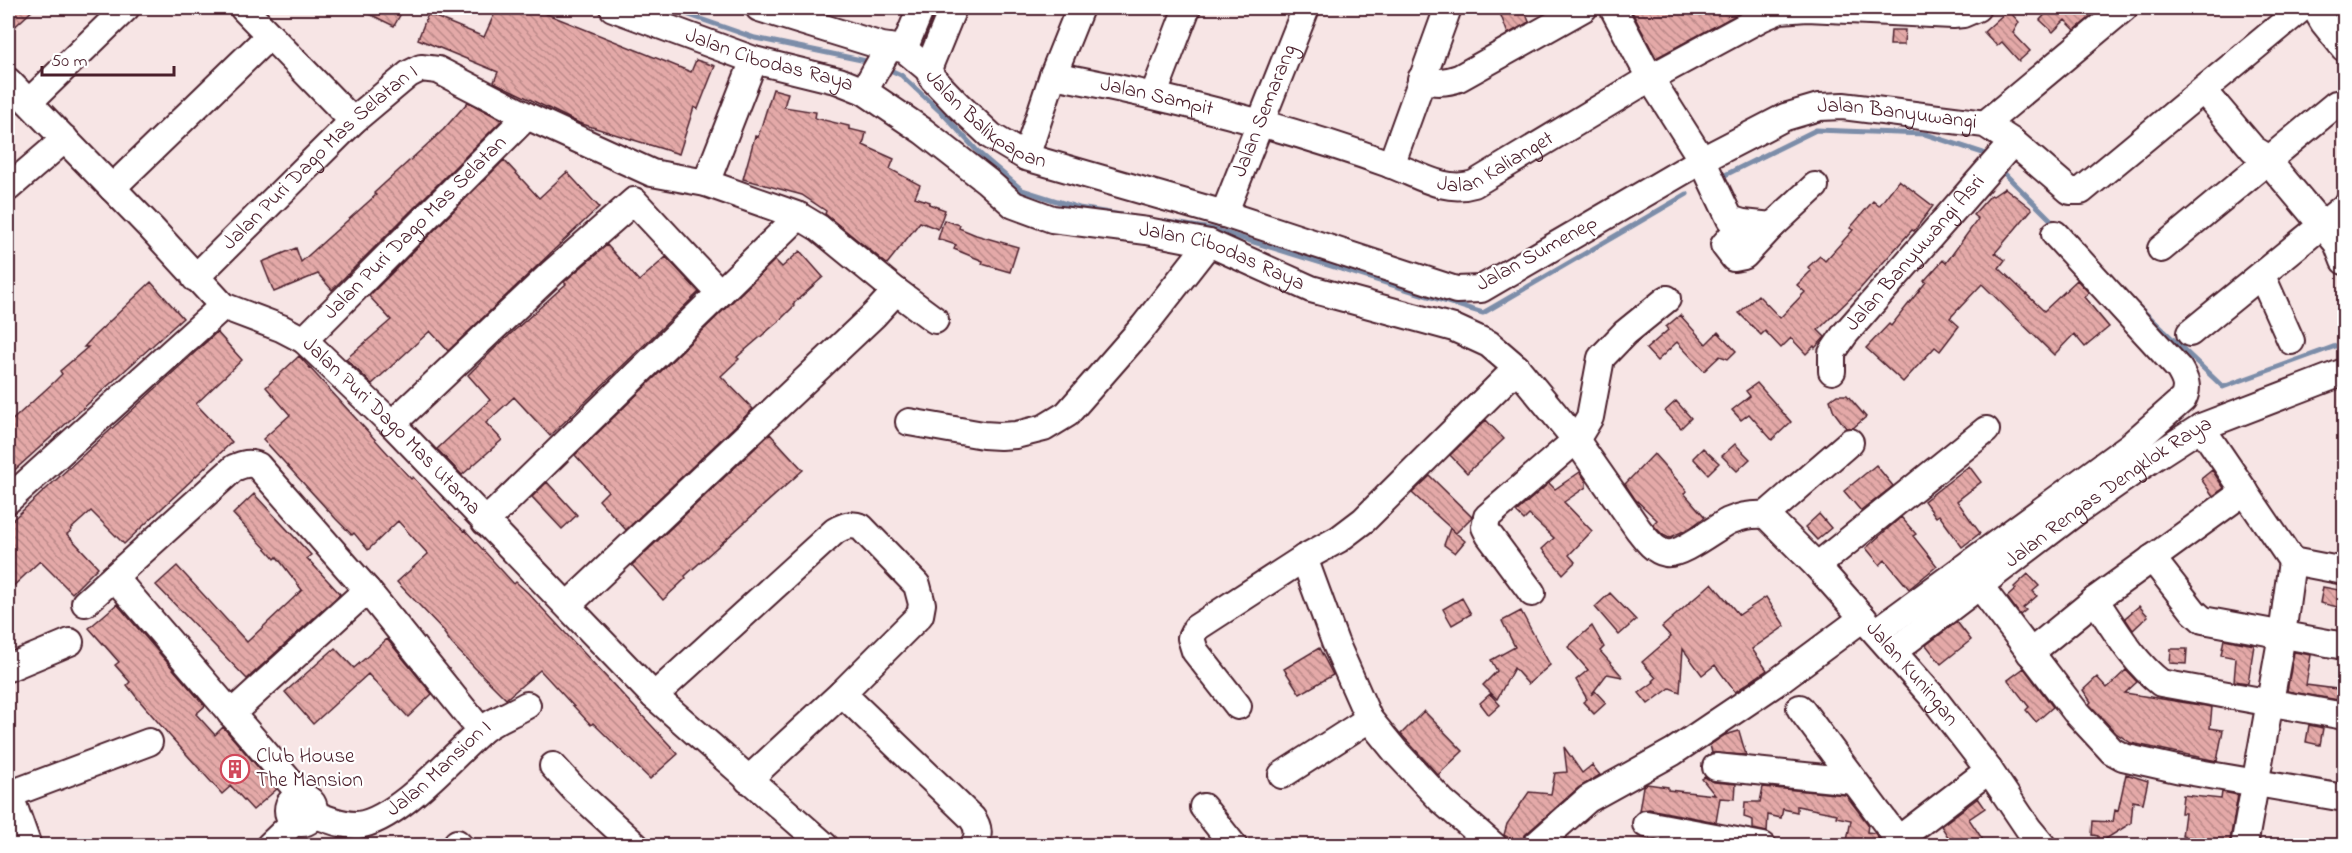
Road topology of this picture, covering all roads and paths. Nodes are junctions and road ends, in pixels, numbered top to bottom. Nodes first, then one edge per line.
1 (126, 8) edge
2 (243, 8) edge
3 (613, 8) edge
4 (759, 8) edge
5 (921, 8) edge
6 (953, 8) edge
7 (1080, 8) edge
8 (1188, 8) edge
9 (1306, 8) edge
10 (1448, 8) edge
11 (1584, 8) edge
12 (1612, 8) edge
13 (1977, 8) edge
14 (2124, 8) edge
15 (2302, 8) edge
16 (2315, 8) edge
17 (269, 36) junction
18 (2344, 48) edge
19 (754, 60) junction
20 (883, 63) junction
21 (928, 69) junction
22 (1053, 75) junction
23 (1650, 78) junction
24 (1421, 79) junction
25 (8, 81) edge
26 (2208, 88) junction
27 (1154, 94) junction
28 (29, 102) junction
29 (2336, 104) dead end
30 (527, 116) junction
31 (353, 121) junction
32 (1261, 123) junction
33 (1985, 124) junction
34 (65, 139) junction
35 (2007, 149) junction
36 (1026, 157) junction
37 (2266, 158) junction
38 (1702, 160) junction
39 (1391, 165) junction
40 (652, 173) junction
41 (706, 183) junction
42 (1815, 186) dead end
43 (8, 188) edge
44 (112, 188) junction
45 (634, 201) junction
46 (2344, 207) edge
47 (1224, 214) junction
48 (800, 216) junction
49 (1743, 224) junction
50 (1772, 226) junction
51 (2322, 226) junction
52 (2055, 234) dead end
53 (1209, 243) junction
54 (2161, 249) dead end
55 (2344, 261) edge
56 (2262, 276) junction
57 (195, 278) junction
58 (896, 291) junction
59 (720, 293) junction
60 (1667, 299) dead end
61 (223, 306) junction
62 (935, 320) dead end
63 (2190, 333) dead end
64 (304, 340) junction
65 (2291, 341) dead end
66 (1517, 368) junction
67 (1833, 370) dead end
68 (2344, 372) edge
69 (909, 422) dead end
70 (392, 424) junction
71 (2201, 427) junction
72 (1986, 429) dead end
73 (1576, 440) junction
74 (1850, 442) dead end
75 (2245, 491) junction
76 (8, 500) edge
77 (1767, 515) junction
78 (485, 522) junction
79 (1304, 558) junction
80 (2152, 558) junction
81 (2292, 561) junction
82 (1817, 566) junction
83 (2344, 571) edge
84 (114, 577) junction
85 (1979, 585) junction
86 (367, 590) junction
87 (1532, 593) dead end
88 (2095, 600) junction
89 (85, 603) dead end
90 (568, 605) junction
91 (1870, 625) junction
92 (2282, 635) junction
93 (70, 642) dead end
94 (2344, 646) edge
95 (1894, 651) junction
96 (2030, 652) junction
97 (8, 668) edge
98 (842, 693) junction
99 (654, 696) junction
100 (2270, 702) junction
101 (527, 705) dead end
102 (1238, 706) dead end
103 (1800, 708) dead end
104 (231, 714) junction
105 (2344, 716) edge
106 (1370, 719) junction
107 (481, 730) junction
108 (148, 742) dead end
109 (553, 766) dead end
110 (1716, 766) dead end
111 (1989, 770) junction
112 (1282, 775) dead end
113 (748, 780) junction
114 (1854, 781) junction
115 (2255, 783) junction
116 (8, 793) edge
117 (2344, 798) edge
118 (1203, 807) dead end
119 (304, 811) junction
120 (1646, 824) dead end
121 (1901, 842) edge
122 (28, 846) edge
123 (269, 846) edge
124 (636, 846) edge
125 (825, 846) edge
126 (973, 846) edge
127 (1234, 846) edge
128 (1494, 846) edge
129 (1535, 846) edge
130 (1763, 846) edge
131 (2043, 846) edge
132 (2244, 846) edge

1 - 28 street
2 - 17 street
3 - 19 street, Jalan Cibodas Raya
4 - 20 street, Jalan Balikpapan
5 - 20 street
6 - 21 street
7 - 22 street
8 - 27 street
9 - 32 street, Jalan Semarang
10 - 24 street
11 - 24 street
12 - 23 street
13 - 23 street, Jalan Kalianget
14 - 33 street
15 - 26 street, Jalan Banyuwangi
16 - 18 street
17 - 31 street
17 - 44 street
19 - 20 street, Jalan Cibodas Raya
19 - 41 street
20 - 21 street, Jalan Balikpapan
20 - 53 street, Jalan Cibodas Raya
21 - 36 street, Jalan Balikpapan
22 - 27 street, Jalan Sampit
22 - 36 street
23 - 38 street
23 - 39 street, Jalan Kalianget
24 - 39 street
25 - 28 street
26 - 35 street, Jalan Banyuwangi
26 - 37 street
27 - 32 street, Jalan Sampit
28 - 34 street
29 - 37 street
30 - 31 street, Jalan Puri Dago Mas Selatan I
30 - 40 street, Jalan Puri Dago Mas Selatan I
30 - 64 street, Jalan Puri Dago Mas Selatan
31 - 57 street, Jalan Puri Dago Mas Selatan I
32 - 39 street, Jalan Kalianget
32 - 47 street, Jalan Semarang
33 - 35 street, Jalan Banyuwangi
33 - 38 street, Jalan Banyuwangi
34 - 43 street
34 - 44 street
35 - 67 street, Jalan Banyuwangi Asri
36 - 47 street, Jalan Balikpapan
37 - 51 street
37 - 54 street
38 - 47 street, Jalan Sumenep
38 - 49 street
40 - 41 street, Jalan Puri Dago Mas Selatan I
40 - 45 street
41 - 48 street, Jalan Puri Dago Mas Selatan I
42 - 50 street
44 - 57 street
45 - 59 street
45 - 70 street
46 - 51 street
48 - 58 street, Jalan Puri Dago Mas Selatan I
48 - 59 street
49 - 50 street
49 - 50 street
51 - 55 street
51 - 56 street
52 - 91 street
53 - 66 street, Jalan Cibodas Raya
53 - 69 street
56 - 63 street
56 - 65 street
57 - 61 street
58 - 62 street, Jalan Puri Dago Mas Selatan I
58 - 90 street
59 - 78 street
60 - 73 street
61 - 64 street, Jalan Puri Dago Mas Utama
61 - 76 street
64 - 70 street, Jalan Puri Dago Mas Utama
66 - 73 street, Jalan Cibodas Raya
66 - 79 street
68 - 71 street, Jalan Rengas Dengklok Raya
70 - 78 street, Jalan Puri Dago Mas Utama
71 - 75 street
71 - 85 street, Jalan Rengas Dengklok Raya
72 - 82 street
73 - 77 street, Jalan Cibodas Raya
73 - 87 street
74 - 77 street
75 - 80 street
75 - 81 street
77 - 82 street, Jalan Kuningan
78 - 90 street, Jalan Puri Dago Mas Utama
79 - 102 street
79 - 106 street
80 - 88 street
80 - 92 street
81 - 83 street
81 - 92 street
82 - 91 street, Jalan Kuningan
84 - 86 street
84 - 89 street
84 - 104 street
85 - 95 street, Jalan Rengas Dengklok Raya
85 - 96 street
86 - 104 street
86 - 107 street
88 - 96 street
88 - 100 street
90 - 99 street, Jalan Puri Dago Mas Utama
91 - 95 street, Jalan Kuningan
91 - 129 street
92 - 94 street
92 - 100 street
93 - 97 street
95 - 111 street, Jalan Kuningan
96 - 115 street
98 - 99 street
98 - 113 street
98 - 126 street
99 - 113 street, Jalan Puri Dago Mas Utama
100 - 105 street
100 - 115 street
101 - 107 street, Jalan Mansion I
103 - 114 street
104 - 119 street
106 - 112 street
106 - 128 street
107 - 119 street, Jalan Mansion I
108 - 116 street
109 - 124 street
110 - 114 street
111 - 121 street
111 - 131 street, Jalan Kuningan
113 - 125 street, Jalan Puri Dago Mas Utama
114 - 121 street
115 - 117 street
115 - 132 street
116 - 122 street
118 - 127 street
119 - 123 street
120 - 130 street

